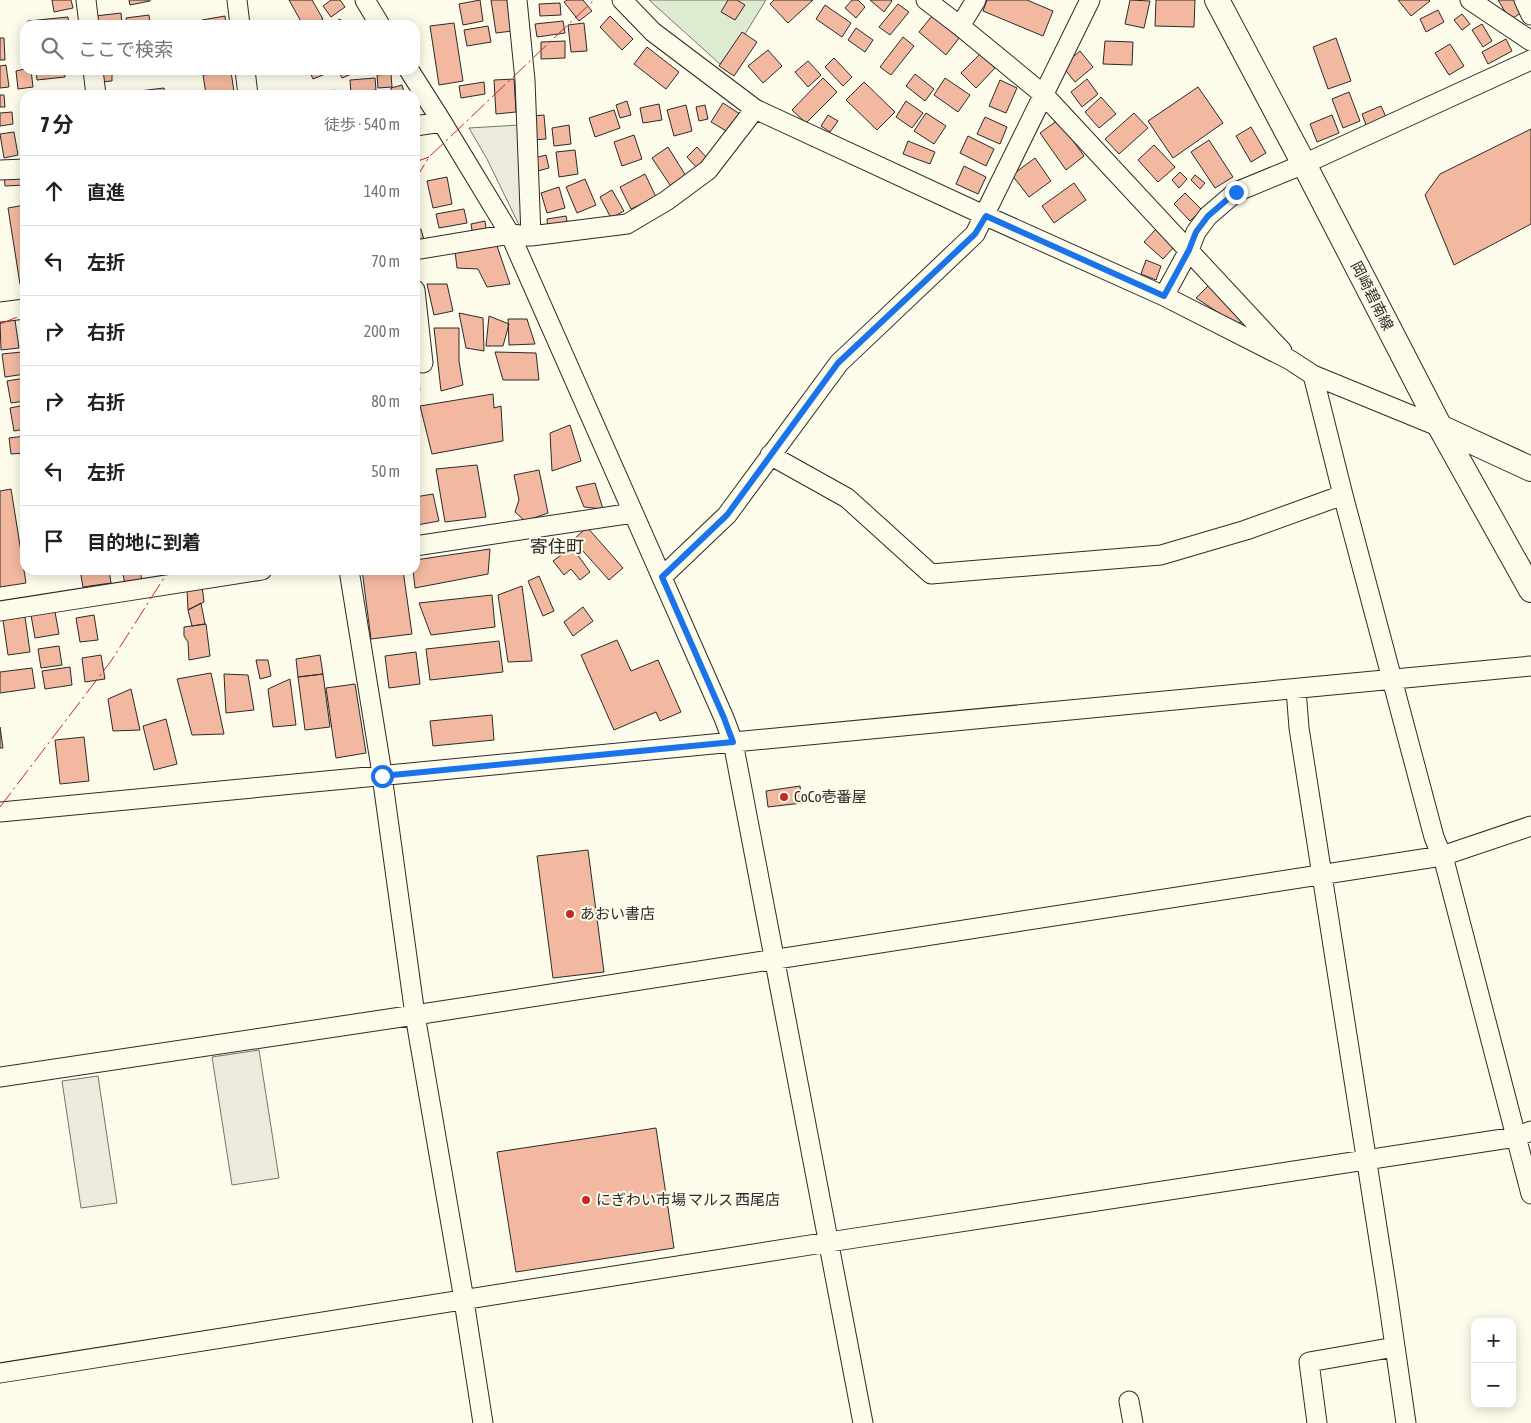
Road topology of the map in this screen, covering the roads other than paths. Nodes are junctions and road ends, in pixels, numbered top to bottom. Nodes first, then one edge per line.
1 (86, 0) edge
2 (237, 0) edge
3 (364, 0) edge
4 (517, 0) edge
5 (622, 0) edge
6 (926, 0) edge
7 (976, 0) edge
8 (1090, 0) edge
9 (1217, 0) edge
10 (1470, 0) edge
11 (1524, 0) edge
12 (1531, 15) edge
13 (88, 20) edge
14 (239, 20) edge
15 (377, 20) edge
16 (960, 26) junction
17 (1531, 41) edge
18 (1531, 60) edge
19 (94, 75) edge
20 (246, 75) edge
21 (412, 75) edge
22 (95, 90) edge
23 (247, 90) edge
24 (1044, 95) junction
25 (755, 109) junction
26 (442, 122) junction
27 (420, 125) edge
28 (1304, 164) junction
29 (20, 169) edge
30 (0, 170) edge
31 (986, 216) junction
32 (510, 234) junction
33 (531, 236) junction
34 (420, 249) edge
35 (1189, 250) junction
36 (1164, 296) junction
37 (20, 310) edge
38 (0, 312) edge
39 (420, 336) edge
40 (1290, 360) junction
41 (423, 363) dead end
42 (1313, 375) junction
43 (1440, 427) junction
44 (770, 456) junction
45 (1531, 469) edge
46 (1343, 495) junction
47 (633, 513) junction
48 (420, 545) edge
49 (230, 575) edge
50 (350, 575) edge
51 (662, 577) junction
52 (1531, 590) edge
53 (0, 611) edge
54 (1531, 666) edge
55 (1393, 679) junction
56 (1296, 689) junction
57 (733, 742) junction
58 (382, 776) junction
59 (0, 812) edge
60 (1531, 826) edge
61 (1442, 856) junction
62 (1322, 874) junction
63 (774, 958) junction
64 (416, 1014) junction
65 (0, 1077) edge
66 (1523, 1134) edge
67 (1366, 1159) junction
68 (1531, 1194) edge
69 (830, 1242) junction
70 (464, 1299) junction
71 (1395, 1347) junction
72 (0, 1373) edge
73 (1129, 1401) dead end
74 (483, 1423) edge
75 (863, 1423) edge
76 (1133, 1423) edge
77 (1317, 1423) edge
78 (1406, 1423) edge

1 - 13 street
2 - 14 street
3 - 15 street
4 - 33 street
5 - 25 street
6 - 16 street
7 - 16 street
8 - 24 street
9 - 28 main road, 岡崎碧南線
10 - 17 street
11 - 12 street
16 - 24 street
18 - 28 street
19 - 22 street
20 - 23 street
21 - 26 street
24 - 31 street
24 - 35 street
25 - 31 street
25 - 33 street
26 - 27 street
26 - 32 street
28 - 35 street
28 - 43 main road, 岡崎碧南線
29 - 30 street
31 - 36 street
31 - 44 street
32 - 33 street
32 - 34 street
32 - 47 street
35 - 36 street
35 - 40 street
36 - 40 street
37 - 38 street
39 - 41 street
40 - 42 street
42 - 43 street
42 - 46 street
43 - 45 main road
43 - 52 main road, 岡崎碧南線
44 - 46 street
44 - 51 street
46 - 55 street
47 - 48 street
47 - 51 street
49 - 53 street
50 - 58 street
51 - 57 street
54 - 55 street
55 - 56 street
55 - 61 street
56 - 57 street
56 - 62 street
57 - 58 street
57 - 63 street
58 - 59 street
58 - 64 street
60 - 61 street
61 - 62 street
61 - 66 street
62 - 63 street
62 - 67 street
63 - 64 street
63 - 69 street
64 - 65 street
64 - 70 street
66 - 67 street
66 - 68 street
67 - 69 street
67 - 71 street
69 - 70 street
69 - 75 street
70 - 72 street
70 - 74 street
71 - 77 street
71 - 78 street
73 - 76 street

